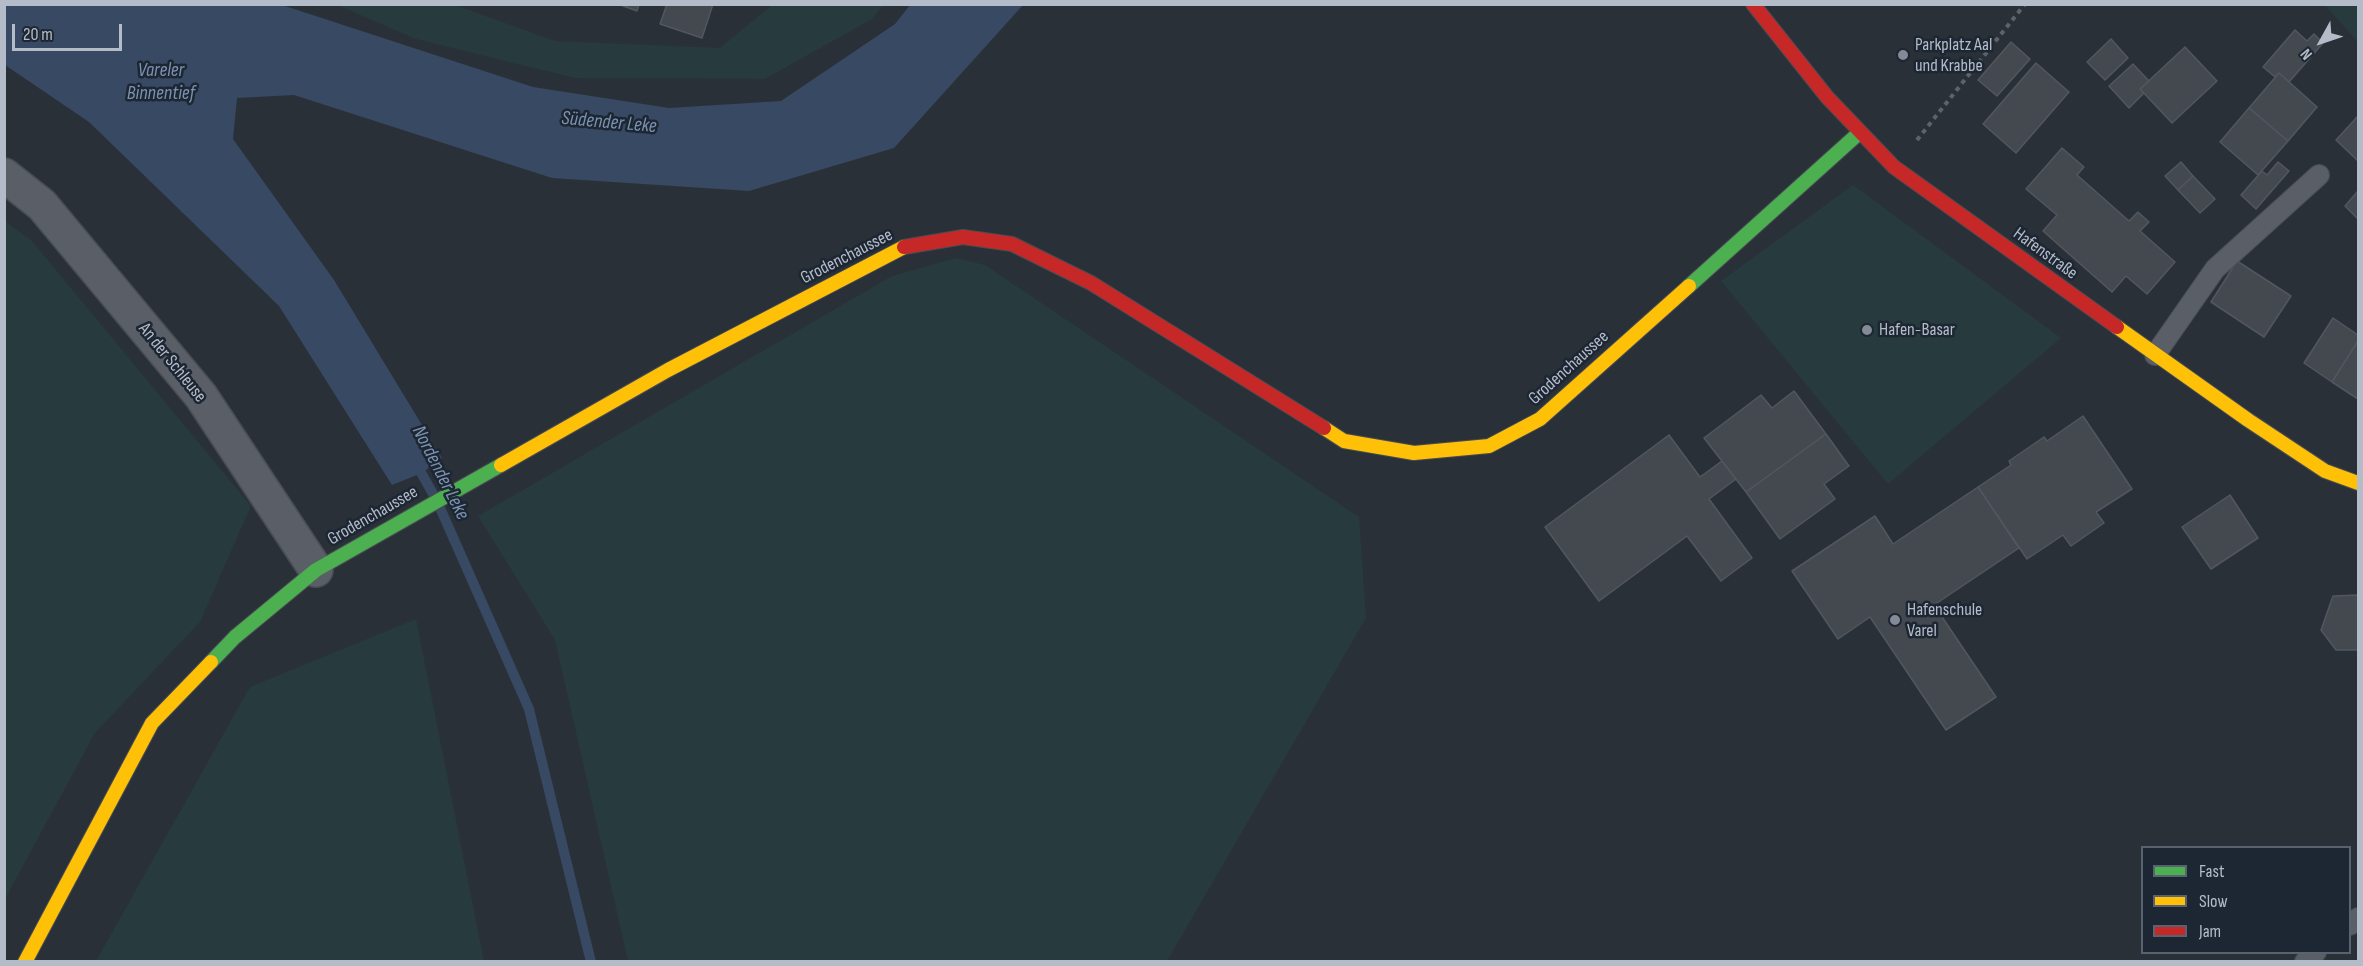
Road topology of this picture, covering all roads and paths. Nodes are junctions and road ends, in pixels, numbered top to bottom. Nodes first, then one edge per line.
1 (1753, 4) edge
2 (2025, 4) edge
3 (1859, 133) junction
4 (1894, 167) junction
5 (4, 175) edge
6 (2319, 175) dead end
7 (2155, 355) junction
8 (2358, 483) edge
9 (316, 570) junction
10 (25, 962) edge

1 - 3 street, Hafenstraße
2 - 4 path
3 - 4 street, Hafenstraße
3 - 9 street, Grodenchaussee
4 - 7 street, Hafenstraße
5 - 9 street, An der Schleuse
6 - 7 lane
7 - 8 street, Hafenstraße
9 - 10 street, Grodenchaussee

